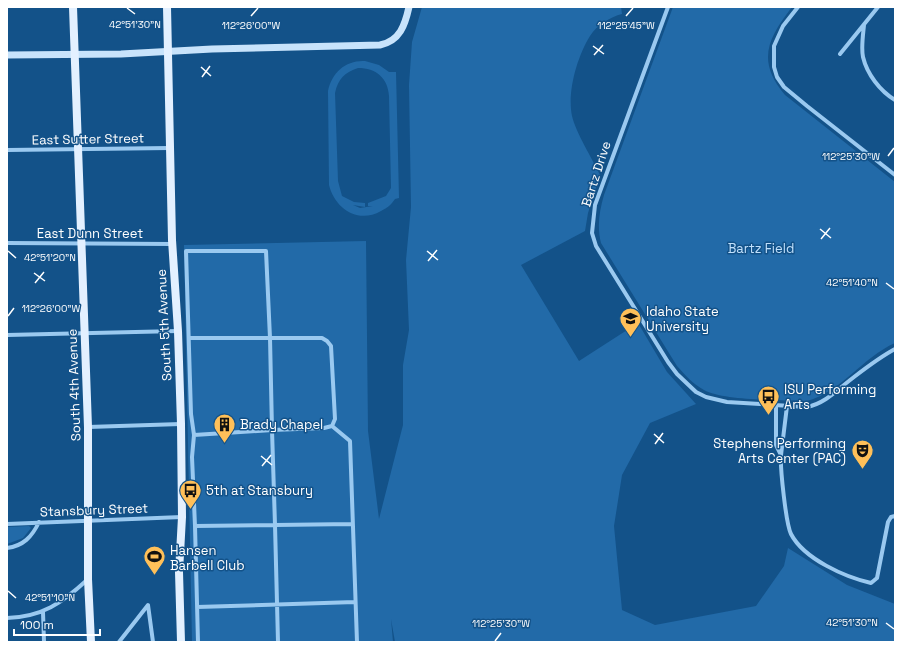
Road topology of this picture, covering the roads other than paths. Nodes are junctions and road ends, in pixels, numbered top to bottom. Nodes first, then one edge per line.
1 (73, 7) edge
2 (167, 7) edge
3 (409, 7) edge
4 (668, 7) edge
5 (798, 7) edge
6 (878, 7) edge
7 (864, 25) junction
8 (168, 50) junction
9 (840, 54) dead end
10 (7, 55) edge
11 (74, 55) junction
12 (895, 100) edge
13 (170, 148) junction
14 (77, 149) junction
15 (7, 150) edge
16 (895, 175) edge
17 (7, 243) edge
18 (82, 243) junction
19 (172, 244) junction
20 (178, 331) junction
21 (85, 333) junction
22 (7, 335) edge
23 (189, 338) junction
24 (270, 338) junction
25 (895, 349) edge
26 (776, 406) junction
27 (787, 406) junction
28 (180, 424) junction
29 (332, 426) junction
30 (88, 427) junction
31 (272, 430) junction
32 (194, 435) junction
33 (781, 455) junction
34 (895, 516) edge
35 (182, 517) junction
36 (88, 521) junction
37 (38, 522) junction
38 (7, 524) edge
39 (353, 524) junction
40 (275, 525) junction
41 (195, 526) junction
42 (7, 548) edge
43 (88, 579) junction
44 (355, 602) junction
45 (278, 605) junction
46 (197, 607) junction
47 (43, 612) junction
48 (7, 618) edge
49 (44, 642) edge
50 (91, 642) edge
51 (119, 642) edge
52 (153, 642) edge
53 (181, 642) edge
54 (198, 642) edge
55 (278, 642) edge
56 (357, 642) edge

1 - 11 main road, South 4th Avenue
2 - 8 main road, South 5th Avenue
3 - 8 street
4 - 26 street, Bartz Drive
5 - 16 street
6 - 7 street
7 - 9 street
7 - 12 street
8 - 11 street
8 - 13 main road, South 5th Avenue
10 - 11 street
11 - 14 main road, South 4th Avenue
13 - 14 street, East Sutter Street
13 - 19 main road, South 5th Avenue
14 - 15 street, East Sutter Street
14 - 18 main road, South 4th Avenue
17 - 18 street, East Dunn Street
18 - 19 street, East Dunn Street
18 - 21 main road, South 4th Avenue
19 - 20 main road, South 5th Avenue
20 - 21 street
20 - 28 main road, South 5th Avenue
21 - 22 street
21 - 30 main road, South 4th Avenue
23 - 24 street
23 - 24 street
23 - 32 street
24 - 29 street
24 - 31 street
25 - 27 street, Bartz Drive
26 - 27 street, Bartz Drive
26 - 33 street
27 - 33 street
28 - 30 street
28 - 35 main road, South 5th Avenue
29 - 31 street
29 - 39 street
30 - 36 main road, South 4th Avenue
31 - 32 street
31 - 40 street
32 - 41 street
33 - 34 street
35 - 36 street, Stansbury Street
35 - 53 main road, South 5th Avenue
36 - 37 street, Stansbury Street
36 - 43 main road, South 4th Avenue
37 - 38 street, Stansbury Street
37 - 42 street
39 - 40 street
39 - 44 street
40 - 41 street
40 - 45 street
41 - 46 street
43 - 47 street
43 - 50 main road, South 4th Avenue
44 - 45 street
44 - 56 street
45 - 46 street
45 - 55 street
46 - 54 street
47 - 48 street
47 - 49 street
51 - 52 street

